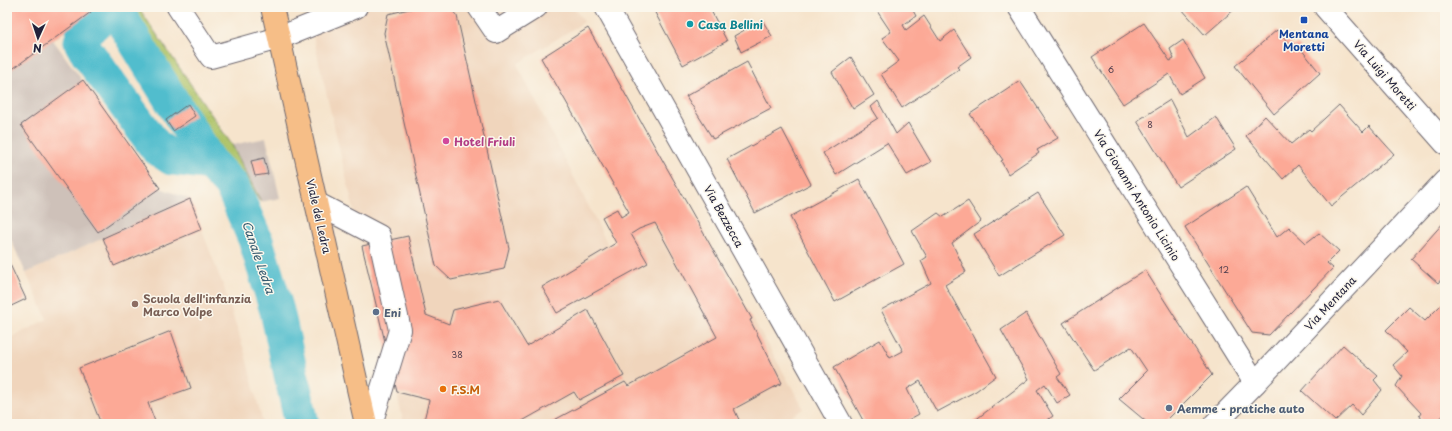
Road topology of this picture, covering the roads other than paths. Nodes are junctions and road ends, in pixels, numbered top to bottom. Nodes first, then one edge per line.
1 (178, 7) edge
2 (272, 7) edge
3 (356, 7) edge
4 (480, 7) edge
5 (536, 7) edge
6 (606, 7) edge
7 (1019, 7) edge
8 (1325, 7) edge
9 (279, 38) junction
10 (1445, 143) edge
11 (1445, 180) edge
12 (316, 203) junction
13 (1255, 383) junction
14 (366, 424) edge
15 (371, 424) edge
16 (841, 424) edge
17 (1215, 424) edge

1 - 9 street
2 - 9 main road, Viale del Ledra
3 - 9 street
4 - 5 street
6 - 16 street, Via Bezzecca
7 - 13 street, Via Giovanni Antonio Licinio
8 - 10 street, Via Luigi Moretti
9 - 12 main road, Viale del Ledra
11 - 13 street, Via Mentana
12 - 14 main road, Viale del Ledra
12 - 15 street
13 - 17 street, Via Mentana

